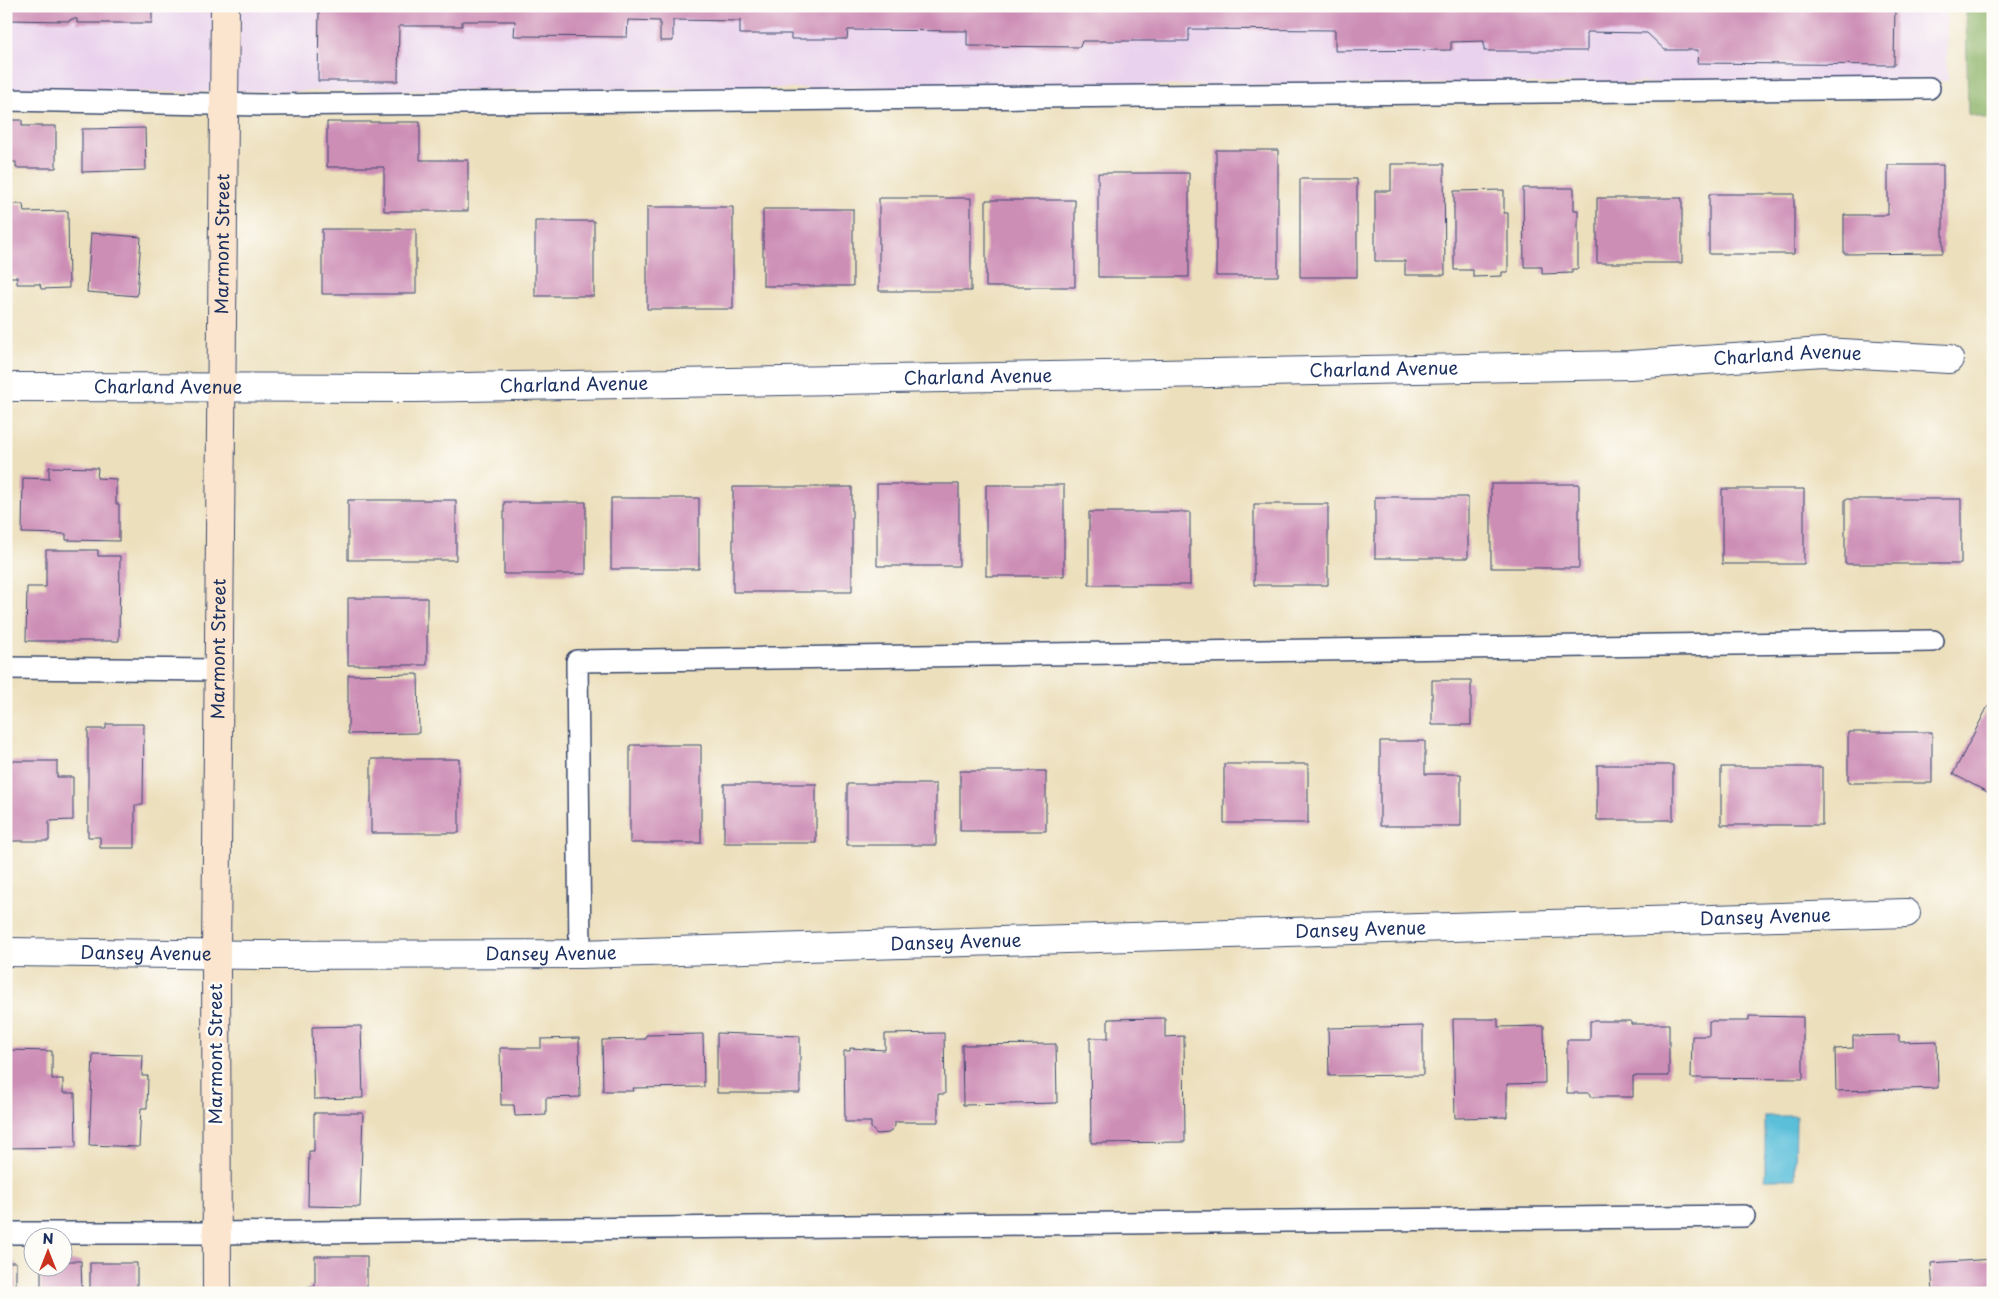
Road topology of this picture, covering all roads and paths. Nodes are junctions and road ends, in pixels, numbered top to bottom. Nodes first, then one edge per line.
1 (225, 6) edge
2 (1929, 88) dead end
3 (6, 100) edge
4 (224, 105) junction
5 (1949, 359) dead end
6 (6, 387) edge
7 (222, 388) junction
8 (1933, 641) dead end
9 (6, 668) edge
10 (218, 670) junction
11 (1906, 914) dead end
12 (6, 952) edge
13 (216, 954) junction
14 (580, 954) junction
15 (1744, 1216) dead end
16 (6, 1233) edge
17 (216, 1233) junction
18 (217, 1293) edge

1 - 4 main road, Marmont Street
2 - 4 lane
3 - 4 lane
4 - 7 main road, Marmont Street
5 - 7 street, Charland Avenue
6 - 7 street, Charland Avenue
7 - 10 main road, Marmont Street
8 - 14 lane
9 - 10 lane
10 - 13 main road, Marmont Street
11 - 14 street, Dansey Avenue
12 - 13 street, Dansey Avenue
13 - 14 street, Dansey Avenue
13 - 17 main road, Marmont Street
15 - 17 lane
16 - 17 lane
17 - 18 main road, Marmont Street

